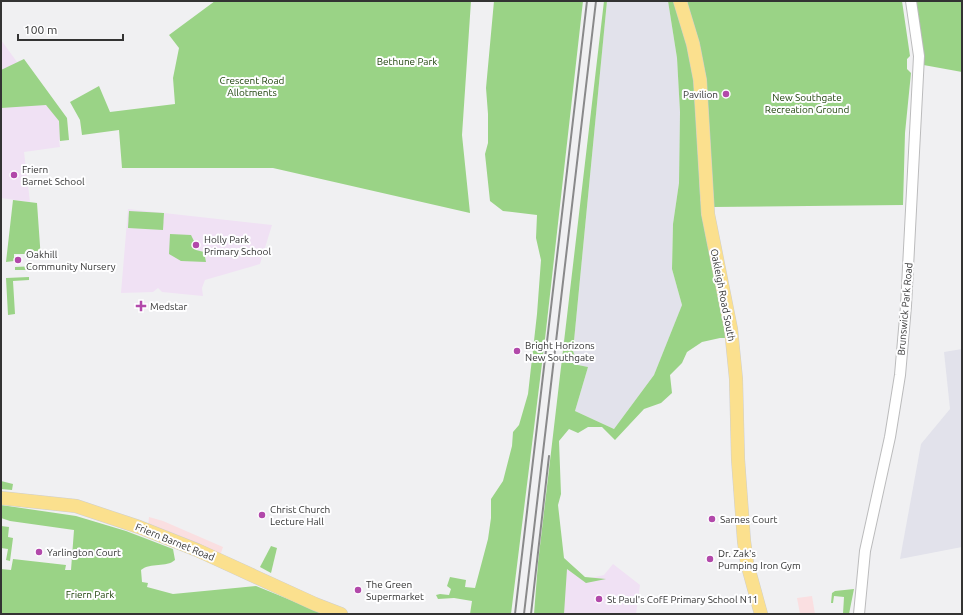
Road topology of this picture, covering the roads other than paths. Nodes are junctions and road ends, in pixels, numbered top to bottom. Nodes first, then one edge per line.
1 (680, 1) edge
2 (911, 1) edge
3 (1, 498) edge
4 (341, 614) edge
5 (761, 614) edge
6 (859, 614) edge

1 - 5 main road, Oakleigh Road South
2 - 6 street, Brunswick Park Road
3 - 4 main road, Friern Barnet Road

